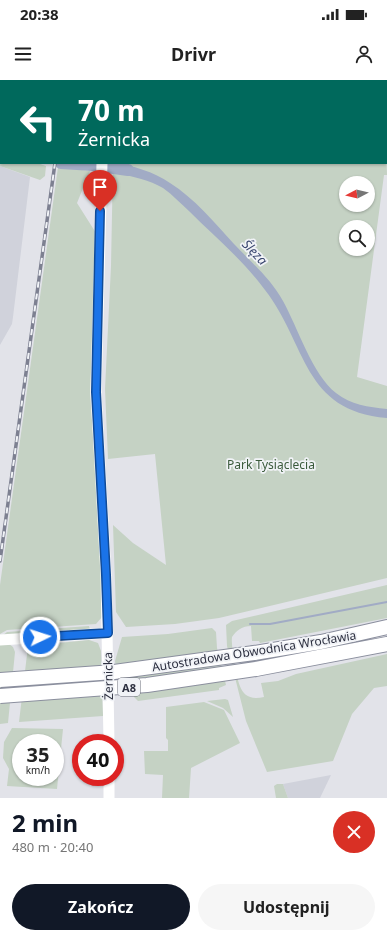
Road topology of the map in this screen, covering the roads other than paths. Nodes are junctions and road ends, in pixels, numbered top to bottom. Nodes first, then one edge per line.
1 (102, 164) edge
2 (387, 627) edge
3 (108, 633) junction
4 (0, 640) edge
5 (387, 644) edge
6 (0, 680) edge
7 (0, 696) edge
8 (109, 734) edge
9 (109, 786) edge
10 (109, 798) edge

1 - 3 street, Żernicka
2 - 6 highway, Autostradowa Obwodnica Wrocławia / A8, bridge
3 - 4 street
3 - 8 street, Żernicka
5 - 7 highway, Autostradowa Obwodnica Wrocławia / A8, bridge
9 - 10 street

